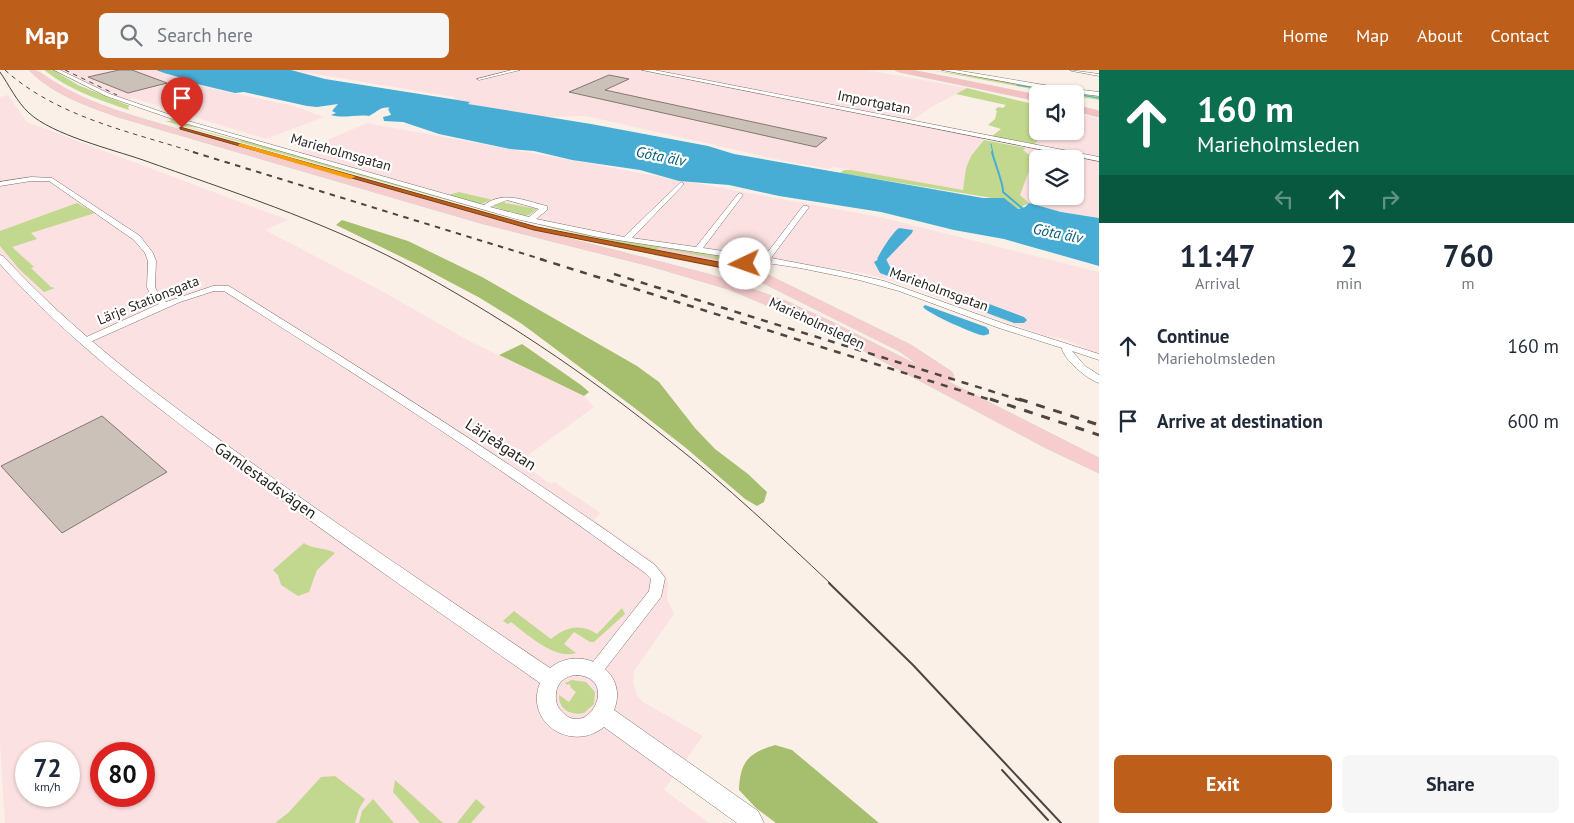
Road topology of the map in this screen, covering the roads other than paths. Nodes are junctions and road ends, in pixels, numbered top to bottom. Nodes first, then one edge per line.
1 (33, 70) edge
2 (40, 70) edge
3 (56, 70) edge
4 (518, 70) edge
5 (645, 70) edge
6 (899, 70) edge
7 (945, 70) edge
8 (1072, 70) edge
9 (915, 72) edge
10 (954, 73) edge
11 (1099, 75) edge
12 (479, 79) dead end
13 (1029, 90) edge
14 (1099, 94) edge
15 (1029, 95) edge
16 (1029, 96) edge
17 (1084, 104) edge
18 (1099, 104) edge
19 (1084, 107) edge
20 (1099, 111) edge
21 (1099, 159) edge
22 (0, 184) edge
23 (681, 184) dead end
24 (740, 195) dead end
25 (485, 207) junction
26 (805, 207) dead end
27 (530, 220) junction
28 (626, 239) junction
29 (585, 240) junction
30 (697, 251) junction
31 (0, 258) edge
32 (748, 258) junction
33 (766, 260) junction
34 (222, 287) joint
35 (165, 306) junction
36 (85, 341) junction
37 (1067, 347) junction
38 (1099, 357) edge
39 (1099, 380) edge
40 (962, 387) junction
41 (1099, 454) edge
42 (1099, 466) edge
43 (594, 672) junction
44 (551, 680) junction
45 (603, 714) junction
46 (756, 822) edge

1 - 42 highway, Marieholmsleden
2 - 29 highway, Marieholmsleden
3 - 25 street, Marieholmsgatan
4 - 12 street
5 - 21 street, Importgatan
6 - 9 highway
7 - 10 street
8 - 11 street
9 - 10 highway
9 - 16 highway
10 - 13 highway
10 - 14 street
10 - 15 highway
17 - 18 highway
19 - 20 highway
22 - 35 street
23 - 28 street
24 - 30 street
25 - 27 street, Marieholmsgatan
25 - 27 street
26 - 33 street
27 - 28 street, Marieholmsgatan
28 - 30 street, Marieholmsgatan
29 - 32 highway
29 - 40 highway, Marieholmsleden
30 - 32 street, Marieholmsgatan
31 - 36 street, Gamlestadsvägen
32 - 33 street, Marieholmsgatan
33 - 37 street, Marieholmsgatan
33 - 40 highway
34 - 35 street, Lärje Stationsgata
34 - 43 street, Lärjeågatan
35 - 36 street, Lärje Stationsgata
36 - 44 street, Gamlestadsvägen
37 - 38 street, Marieholmsgatan
37 - 39 street
40 - 41 highway, Marieholmsleden
43 - 44 street
43 - 45 street
44 - 45 street
45 - 46 street

